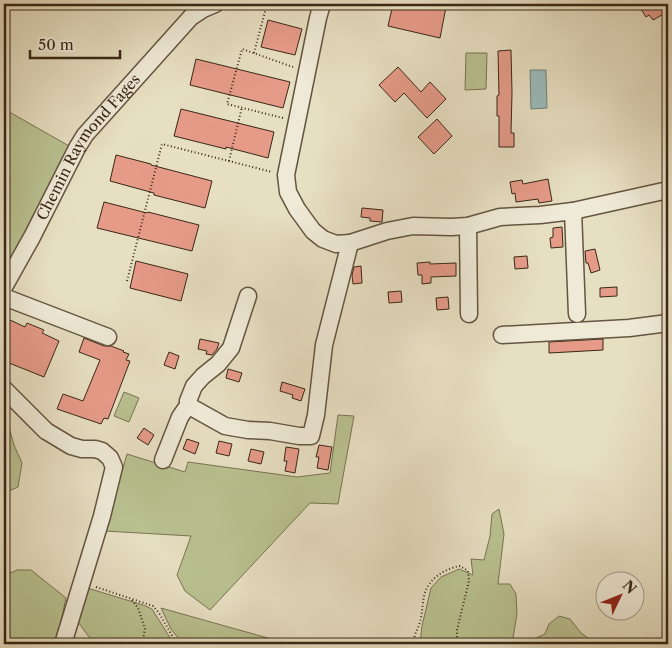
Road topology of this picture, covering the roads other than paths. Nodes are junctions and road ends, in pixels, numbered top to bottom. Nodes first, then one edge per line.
1 (216, 4) edge
2 (322, 4) edge
3 (668, 190) edge
4 (572, 211) junction
5 (468, 226) junction
6 (350, 243) junction
7 (4, 287) edge
8 (248, 296) dead end
9 (4, 297) edge
10 (469, 314) dead end
11 (577, 314) dead end
12 (668, 323) edge
13 (502, 335) dead end
14 (108, 337) dead end
15 (4, 389) edge
16 (189, 404) junction
17 (163, 460) dead end
18 (63, 644) edge

1 - 7 street, Chemin Raymond Fages
2 - 6 street
3 - 4 street
4 - 5 street
4 - 11 street
5 - 6 street
5 - 10 street
6 - 16 street
8 - 16 street
9 - 14 street
12 - 13 street
15 - 18 street
16 - 17 street

